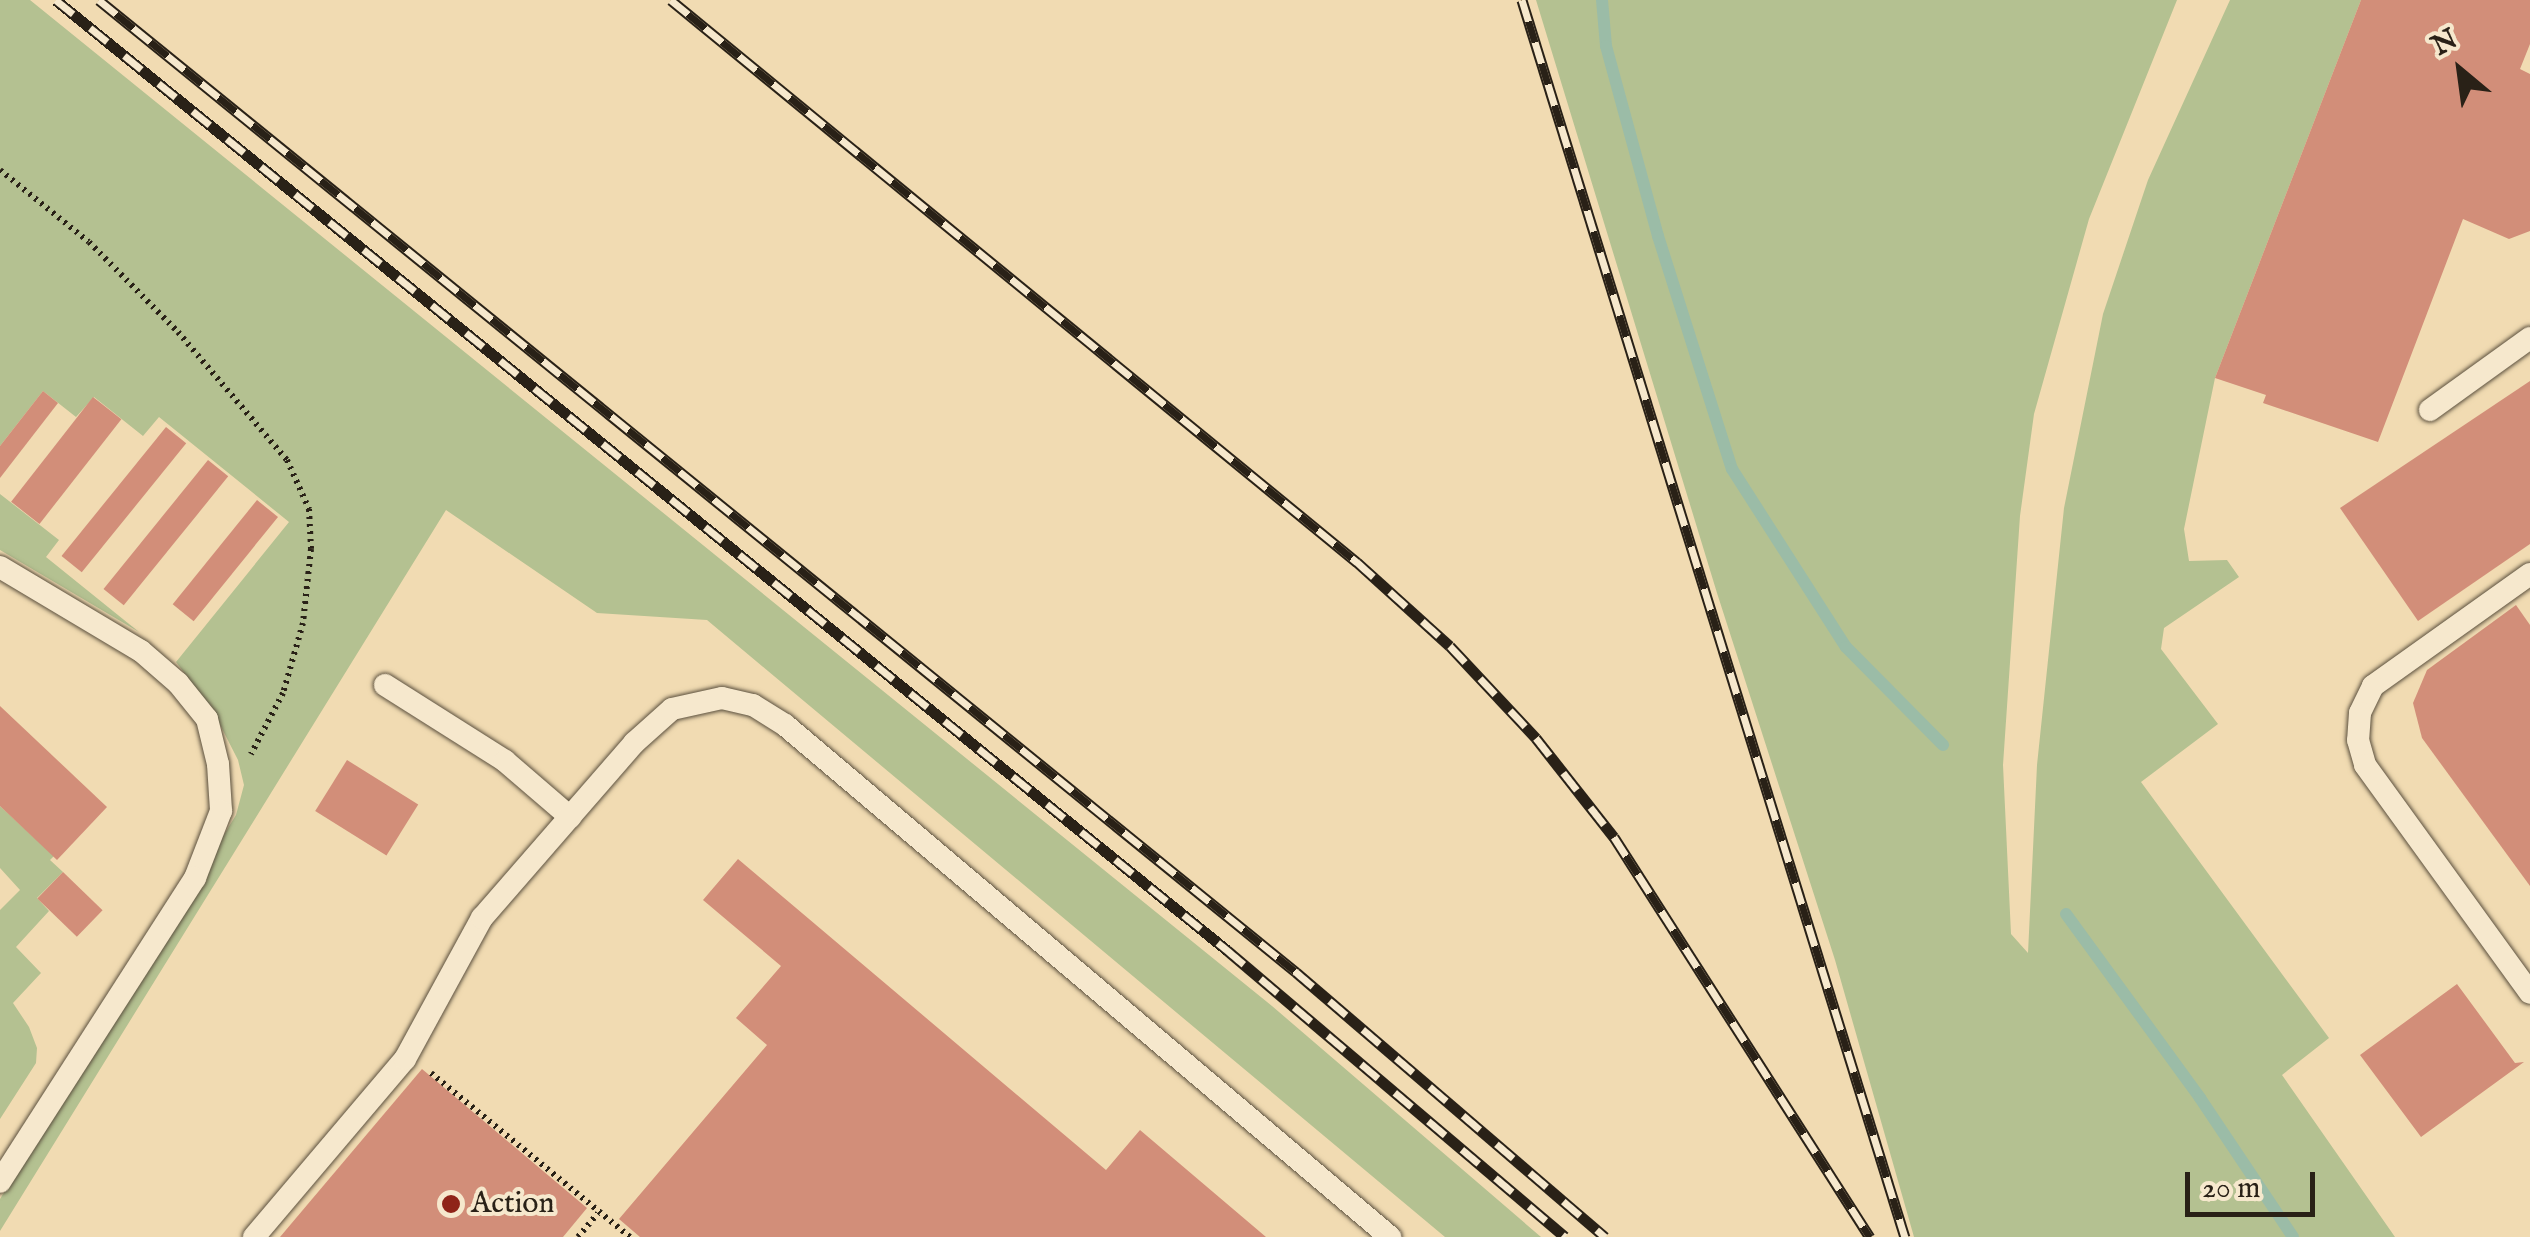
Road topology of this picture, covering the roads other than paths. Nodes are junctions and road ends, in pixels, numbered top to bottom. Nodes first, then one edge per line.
1 (2530, 338) edge
2 (2430, 410) dead end
3 (0, 567) edge
4 (2530, 574) edge
5 (385, 685) dead end
6 (570, 817) junction
7 (2530, 993) edge
8 (0, 1182) edge
9 (254, 1237) edge
10 (1390, 1237) edge

1 - 2 lane
3 - 8 lane
4 - 7 lane
5 - 6 lane
6 - 9 lane
6 - 10 lane

